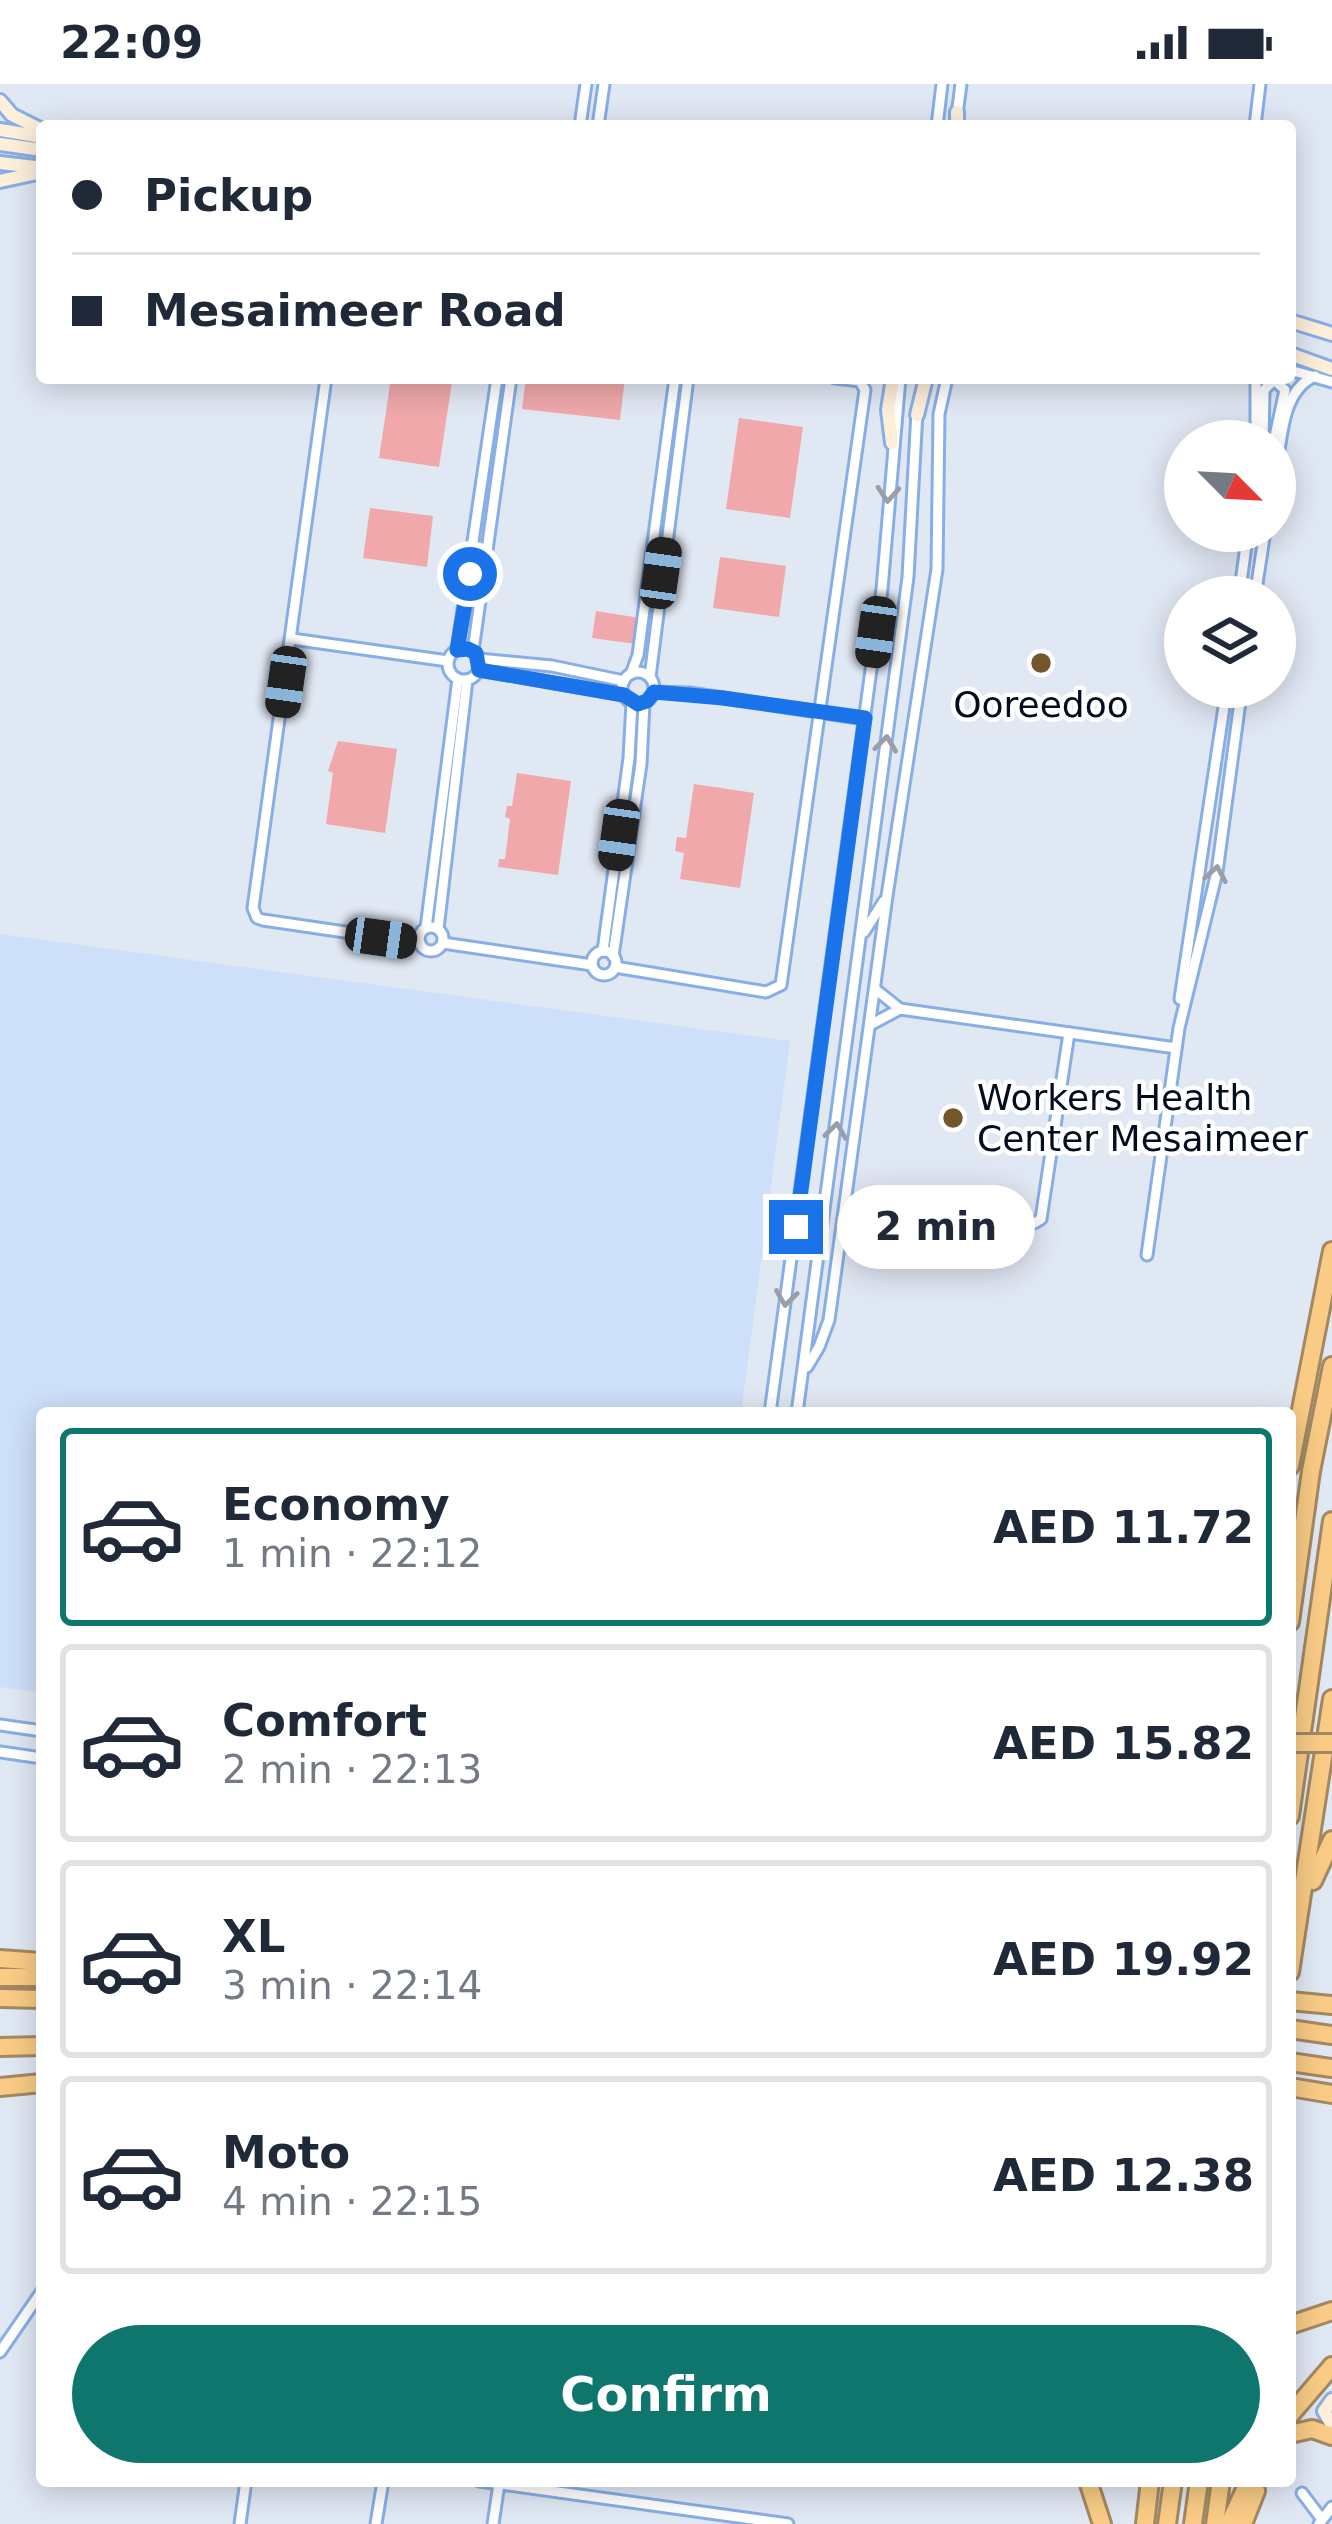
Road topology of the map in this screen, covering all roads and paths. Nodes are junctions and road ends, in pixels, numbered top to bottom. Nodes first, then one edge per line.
1 (586, 84) edge
2 (604, 84) edge
3 (942, 84) edge
4 (961, 84) edge
5 (1260, 84) edge
6 (0, 100) edge
7 (581, 120) edge
8 (599, 120) edge
9 (938, 120) edge
10 (956, 120) edge
11 (1256, 120) edge
12 (0, 130) edge
13 (36, 130) edge
14 (36, 133) edge
15 (0, 144) edge
16 (36, 149) edge
17 (0, 163) edge
18 (36, 169) edge
19 (36, 172) edge
20 (0, 181) edge
21 (1296, 323) edge
22 (1332, 334) edge
23 (1296, 356) edge
24 (1332, 366) edge
25 (1296, 371) edge
26 (1315, 376) junction
27 (1332, 382) edge
28 (325, 384) edge
29 (496, 384) edge
30 (510, 384) edge
31 (674, 384) edge
32 (687, 384) edge
33 (862, 384) edge
34 (895, 384) edge
35 (921, 384) edge
36 (946, 384) edge
37 (1256, 384) edge
38 (1270, 384) edge
39 (1278, 384) edge
40 (916, 415) joint
41 (1258, 420) edge
42 (1261, 420) edge
43 (1279, 420) edge
44 (1286, 420) edge
45 (892, 443) joint
46 (292, 639) junction
47 (457, 650) junction
48 (477, 660) junction
49 (448, 661) junction
50 (650, 676) junction
51 (628, 678) junction
52 (462, 680) junction
53 (654, 692) junction
54 (633, 700) junction
55 (1224, 708) edge
56 (1239, 708) edge
57 (819, 712) junction
58 (865, 718) junction
59 (887, 896) junction
60 (426, 928) junction
61 (438, 929) junction
62 (862, 937) junction
63 (420, 943) junction
64 (443, 943) junction
65 (610, 958) junction
66 (592, 965) junction
67 (875, 989) junction
68 (899, 1009) junction
69 (870, 1025) junction
70 (1179, 1028) junction
71 (849, 1031) junction
72 (1069, 1033) junction
73 (1176, 1048) junction
74 (863, 1070) junction
75 (846, 1195) junction
76 (868, 1212) junction
77 (843, 1220) junction
78 (1332, 1251) edge
79 (1147, 1255) dead end
80 (1307, 1366) junction
81 (1332, 1366) edge
82 (803, 1371) junction
83 (771, 1407) edge
84 (798, 1407) edge
85 (1295, 1407) edge
86 (1296, 1431) edge
87 (1332, 1521) edge
88 (1296, 1579) edge
89 (1332, 1699) edge
90 (0, 1725) edge
91 (36, 1730) edge
92 (1296, 1743) edge
93 (1332, 1743) edge
94 (0, 1752) edge
95 (36, 1757) edge
96 (1296, 1774) edge
97 (1332, 1840) edge
98 (1296, 1935) edge
99 (1296, 1949) edge
100 (0, 1959) edge
101 (36, 1961) edge
102 (0, 1977) edge
103 (36, 1977) edge
104 (0, 1997) edge
105 (36, 1999) edge
106 (1296, 2002) edge
107 (1327, 2006) edge
108 (1296, 2031) edge
109 (1332, 2035) edge
110 (36, 2046) edge
111 (0, 2047) edge
112 (1296, 2063) edge
113 (1332, 2068) edge
114 (0, 2075) edge
115 (36, 2078) edge
116 (36, 2080) edge
117 (0, 2087) edge
118 (1296, 2088) edge
119 (1332, 2094) edge
120 (36, 2300) edge
121 (1332, 2311) edge
122 (1296, 2322) edge
123 (0, 2352) edge
124 (1332, 2366) edge
125 (1332, 2399) edge
126 (1296, 2408) edge
127 (1332, 2425) edge
128 (1296, 2433) edge
129 (1332, 2436) edge
130 (245, 2487) edge
131 (381, 2487) edge
132 (499, 2487) edge
133 (521, 2487) edge
134 (1090, 2487) edge
135 (1149, 2487) edge
136 (1172, 2487) edge
137 (1197, 2487) edge
138 (1220, 2487) edge
139 (1247, 2487) edge
140 (1258, 2487) edge
141 (1302, 2493) dead end
142 (1332, 2507) edge
143 (1320, 2521) edge
144 (240, 2524) edge
145 (376, 2524) edge
146 (493, 2524) edge
147 (788, 2524) edge
148 (1102, 2524) edge
149 (1145, 2524) edge
150 (1167, 2524) edge
151 (1193, 2524) edge
152 (1215, 2524) edge
153 (1228, 2524) edge
154 (1243, 2524) edge

1 - 7 street
2 - 8 street
3 - 9 street
4 - 10 street
5 - 11 street
6 - 13 street
12 - 14 street
15 - 16 street
17 - 18 street
19 - 20 street
21 - 22 street
23 - 24 street
25 - 26 street
26 - 27 street
26 - 44 street
28 - 46 street
29 - 47 street
30 - 48 street
31 - 51 street
32 - 50 street
33 - 57 street
34 - 45 street
35 - 40 street
36 - 59 street
37 - 41 street
38 - 42 street
39 - 43 street
62 -> 40 street
45 -> 58 street
46 - 49 street
46 - 63 street
47 - 48 street
47 - 49 street
48 - 51 street
48 - 52 street
48 - 54 street
49 - 52 street
50 - 51 street
50 - 53 street
51 - 54 street
52 - 60 street
52 - 61 street
53 - 54 street
53 - 57 street
54 - 65 street
55 - 70 street
70 -> 56 street
57 - 58 street
57 - 65 street
58 -> 83 street
59 - 62 street
59 - 67 street
60 - 61 street
60 - 63 street
61 - 64 street
62 - 71 street
63 - 64 street
64 - 66 street
65 - 66 street
65 - 66 street
67 - 68 street
67 - 69 street
68 - 69 street
68 - 72 street
69 - 74 street
70 - 73 street
71 - 74 street
82 -> 71 street
72 - 73 street
72 - 76 street
73 - 79 street
74 - 75 street
75 - 76 street
75 - 77 street
76 - 77 street
77 - 82 street
78 - 80 highway
80 - 85 highway
80 - 86 highway
81 - 88 highway
82 - 84 street
87 - 96 highway
89 - 98 highway
90 - 91 street
92 - 93 highway, bridge
94 - 95 street
97 - 99 highway
100 - 101 highway
102 - 103 highway
104 - 105 highway
106 - 107 highway
108 - 109 highway
110 - 111 highway
112 - 113 highway
114 - 115 highway
116 - 117 highway
118 - 119 highway
120 - 123 street
121 - 122 highway
124 - 126 highway
125 - 127 street
128 - 129 highway
130 - 144 street
131 - 145 street
132 - 146 street
133 - 147 street
134 - 148 highway
135 - 149 highway
136 - 150 highway
137 - 151 highway
138 - 152 highway
139 - 153 highway
140 - 154 highway
141 - 143 street
142 - 143 street

